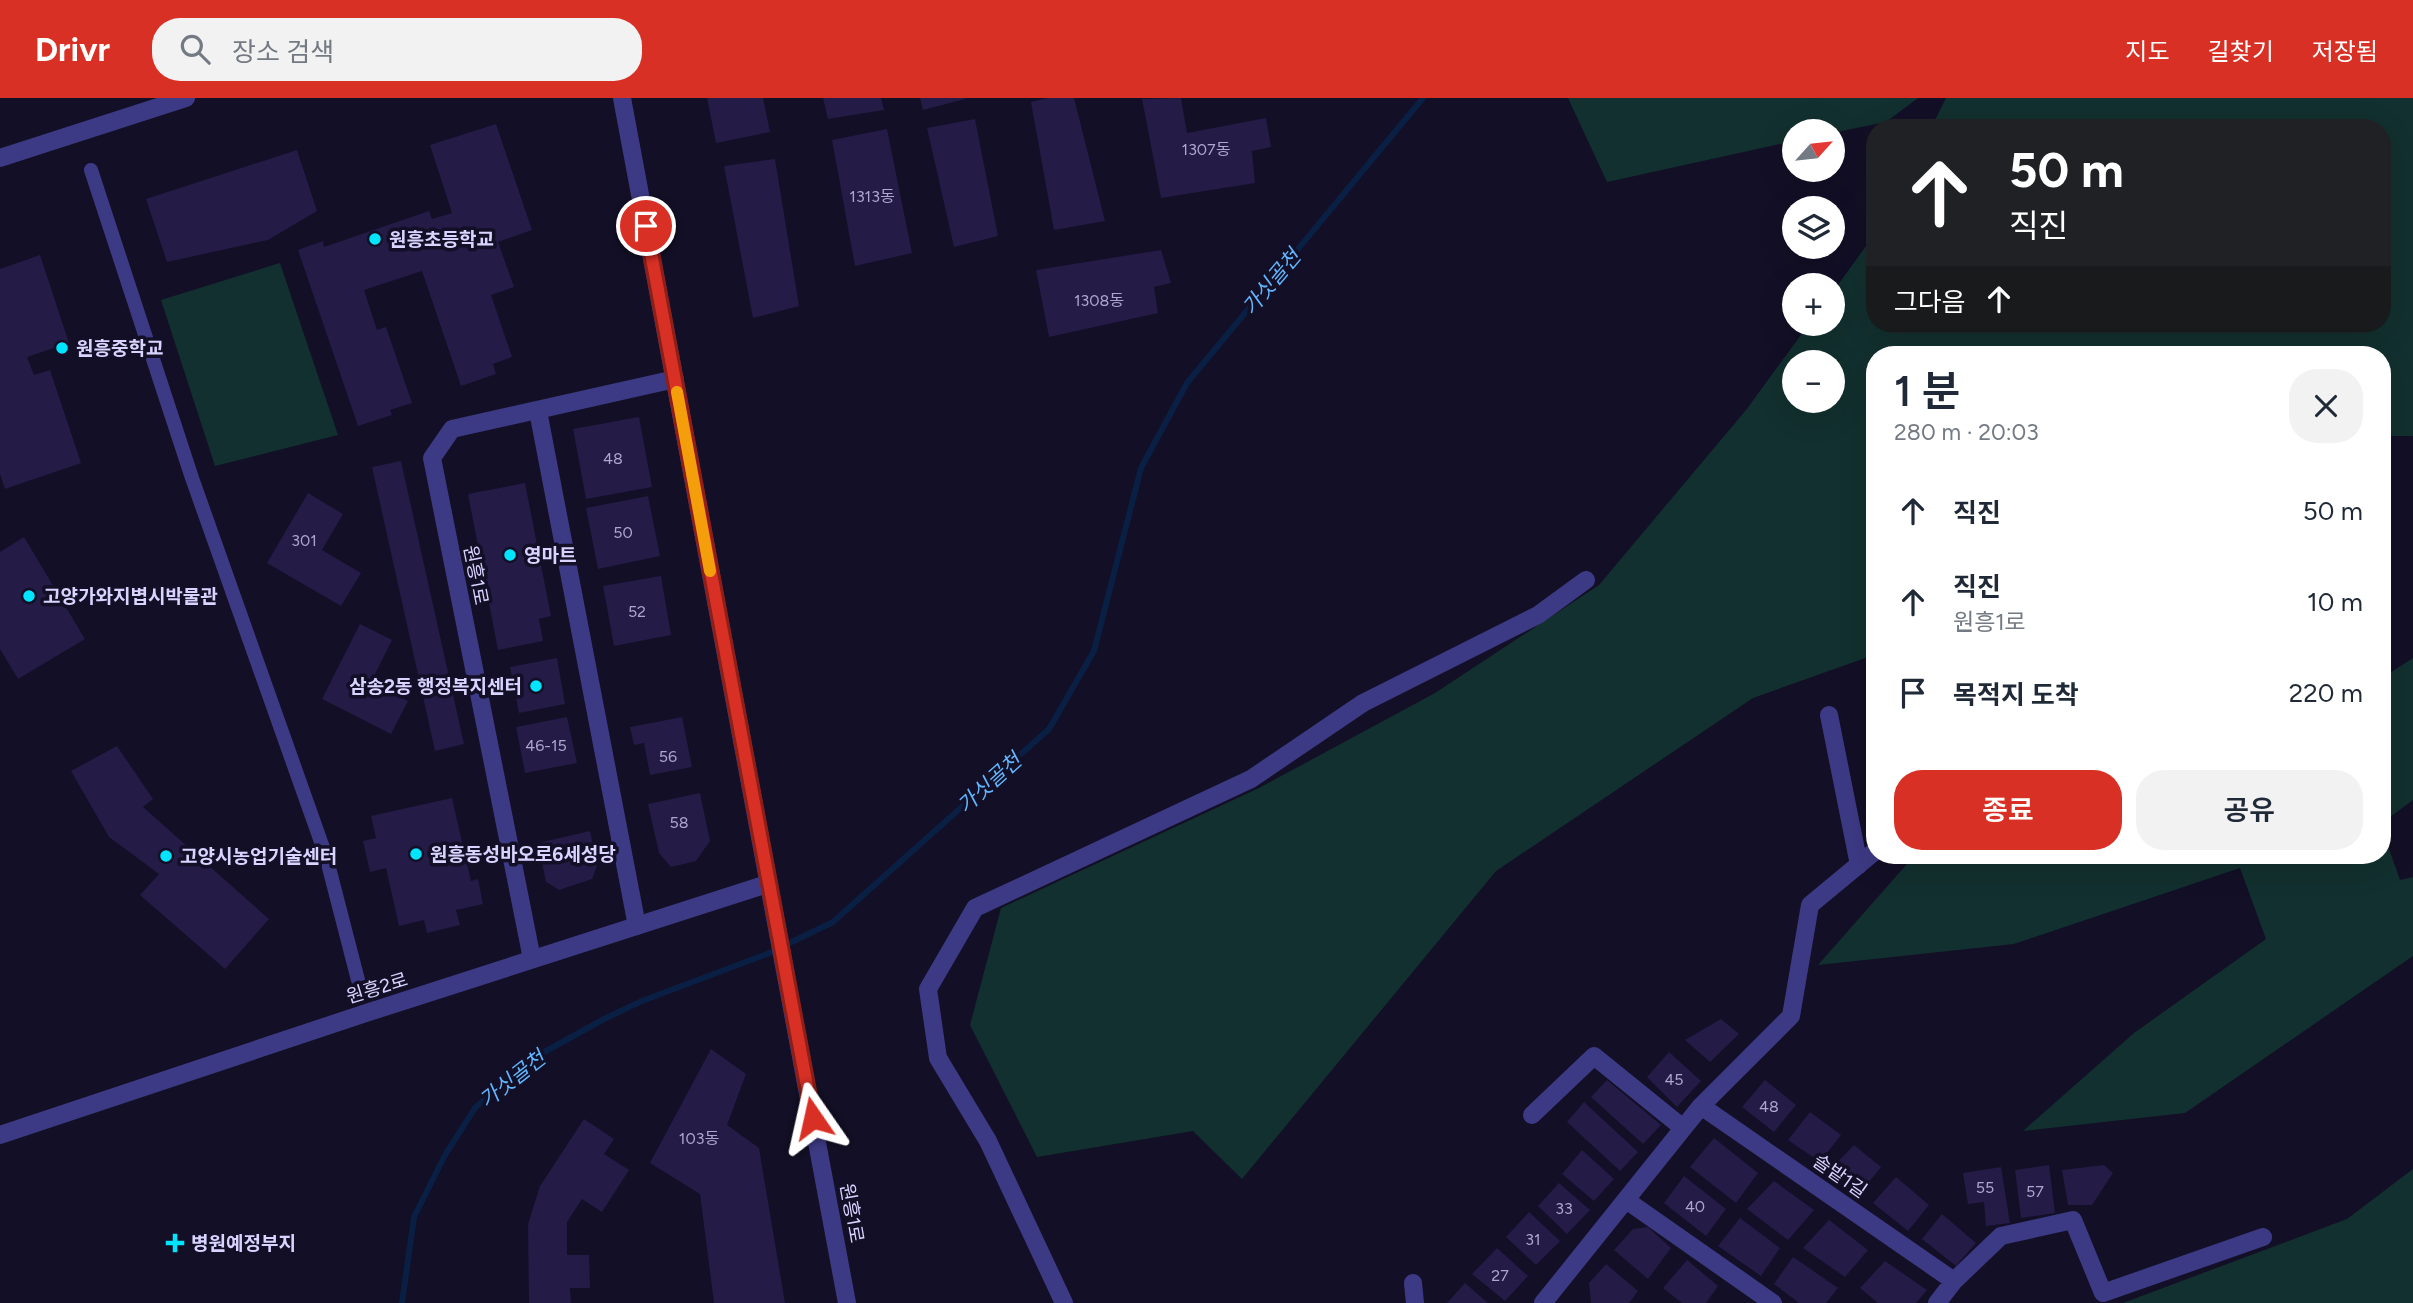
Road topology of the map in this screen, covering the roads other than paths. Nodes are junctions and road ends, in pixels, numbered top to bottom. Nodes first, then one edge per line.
1 (186, 98) edge
2 (622, 98) edge
3 (0, 158) edge
4 (91, 170) dead end
5 (675, 379) junction
6 (538, 411) junction
7 (1586, 580) dead end
8 (1829, 715) dead end
9 (1866, 859) edge
10 (1859, 865) junction
11 (768, 884) junction
12 (638, 926) junction
13 (532, 959) junction
14 (358, 980) dead end
15 (1701, 1106) junction
16 (1532, 1115) dead end
17 (1683, 1128) junction
18 (0, 1135) edge
19 (1626, 1200) junction
20 (2263, 1237) dead end
21 (1954, 1282) junction
22 (1413, 1283) dead end
23 (1547, 1302) edge
24 (847, 1303) edge
25 (1064, 1303) edge
26 (1415, 1303) edge
27 (1773, 1303) edge
28 (1937, 1303) edge

1 - 3 street
2 - 5 street
4 - 14 street
5 - 6 street, 원흥1로
5 - 11 street
6 - 12 street
6 - 13 street, 원흥1로
7 - 25 street
8 - 10 street
9 - 10 street
10 - 15 street
11 - 12 street, 원흥2로
11 - 24 street, 원흥1로
12 - 13 street, 원흥2로
13 - 18 street, 원흥2로
15 - 17 street
15 - 21 street, 솔밭1길
16 - 17 street
17 - 19 street
19 - 23 street
19 - 27 street
20 - 21 street
21 - 28 street
22 - 26 street

